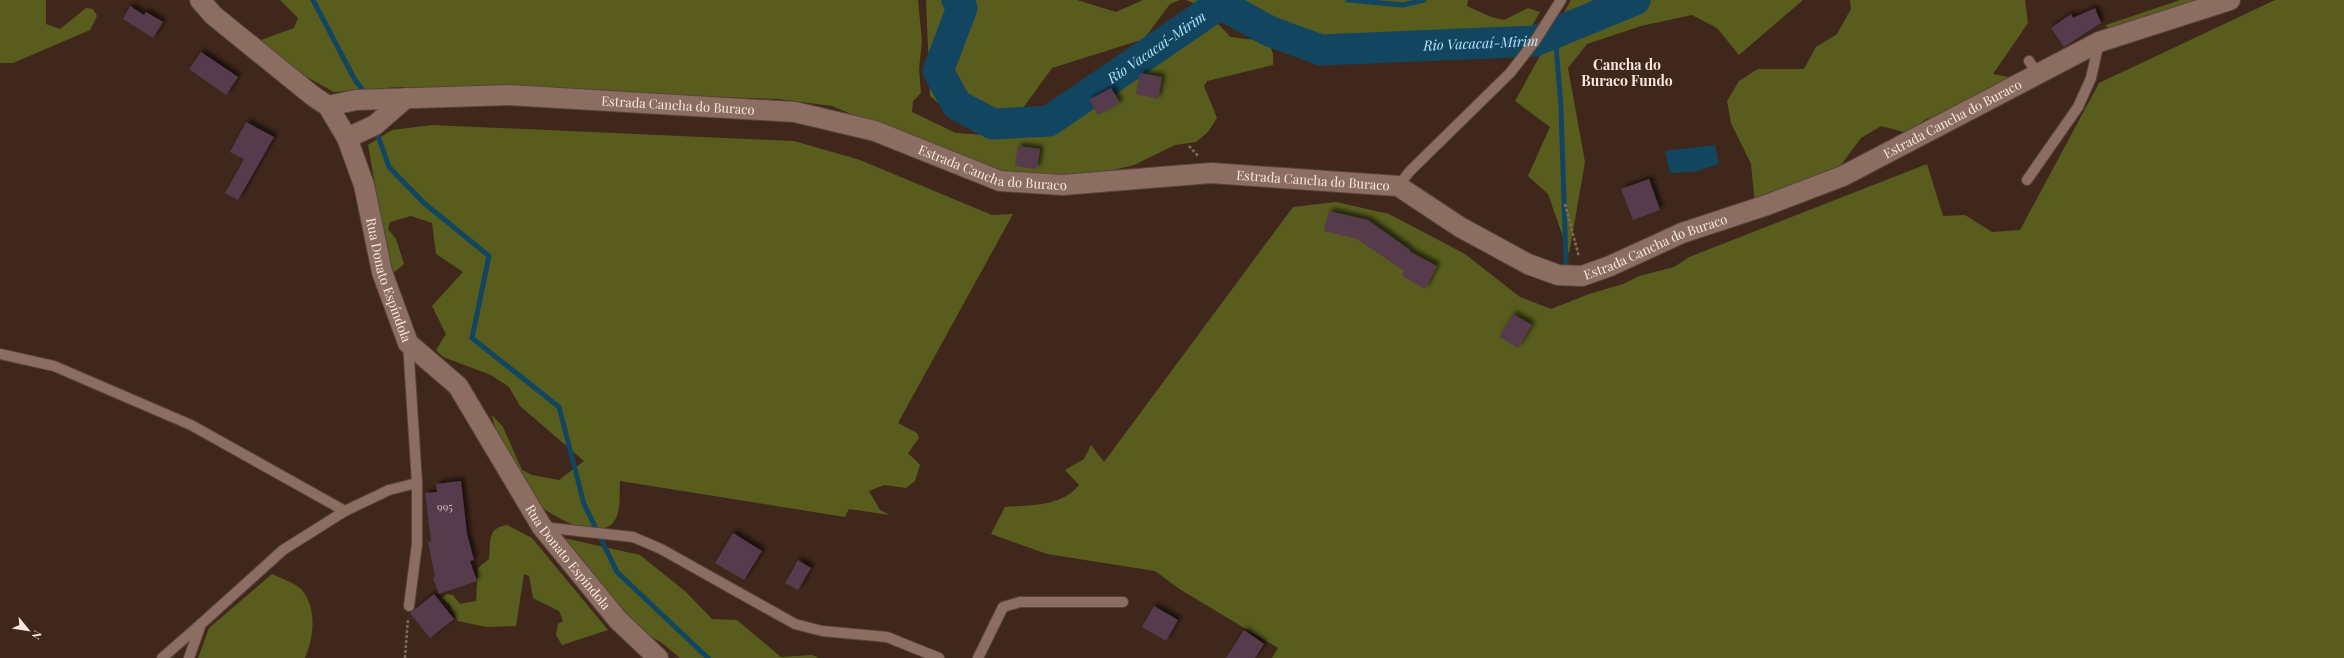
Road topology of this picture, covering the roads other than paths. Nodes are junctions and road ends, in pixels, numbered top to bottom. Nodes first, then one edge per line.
1 (200, 0) edge
2 (1561, 0) edge
3 (2230, 0) edge
4 (2099, 42) junction
5 (406, 98) junction
6 (328, 106) junction
7 (348, 138) junction
8 (2027, 180) dead end
9 (1398, 186) junction
10 (408, 343) junction
11 (0, 354) edge
12 (417, 483) junction
13 (346, 511) junction
14 (542, 527) junction
15 (1123, 602) dead end
16 (409, 606) road end
17 (201, 624) junction
18 (162, 658) edge
19 (189, 658) edge
20 (658, 658) edge
21 (939, 658) edge
22 (978, 658) edge

1 - 6 street, Rua Donato Espíndola
2 - 9 lane
3 - 4 street, Estrada Cancha do Buraco
4 - 8 lane
4 - 9 street, Estrada Cancha do Buraco
5 - 6 street, Estrada Cancha do Buraco
5 - 7 street
5 - 9 street, Estrada Cancha do Buraco
6 - 7 street, Rua Donato Espíndola
7 - 10 street, Rua Donato Espíndola
10 - 12 lane
10 - 14 street, Rua Donato Espíndola
11 - 13 lane
12 - 13 lane
12 - 16 lane
13 - 17 lane
14 - 20 street, Rua Donato Espíndola
14 - 21 lane
15 - 22 lane
17 - 18 lane
17 - 19 lane

